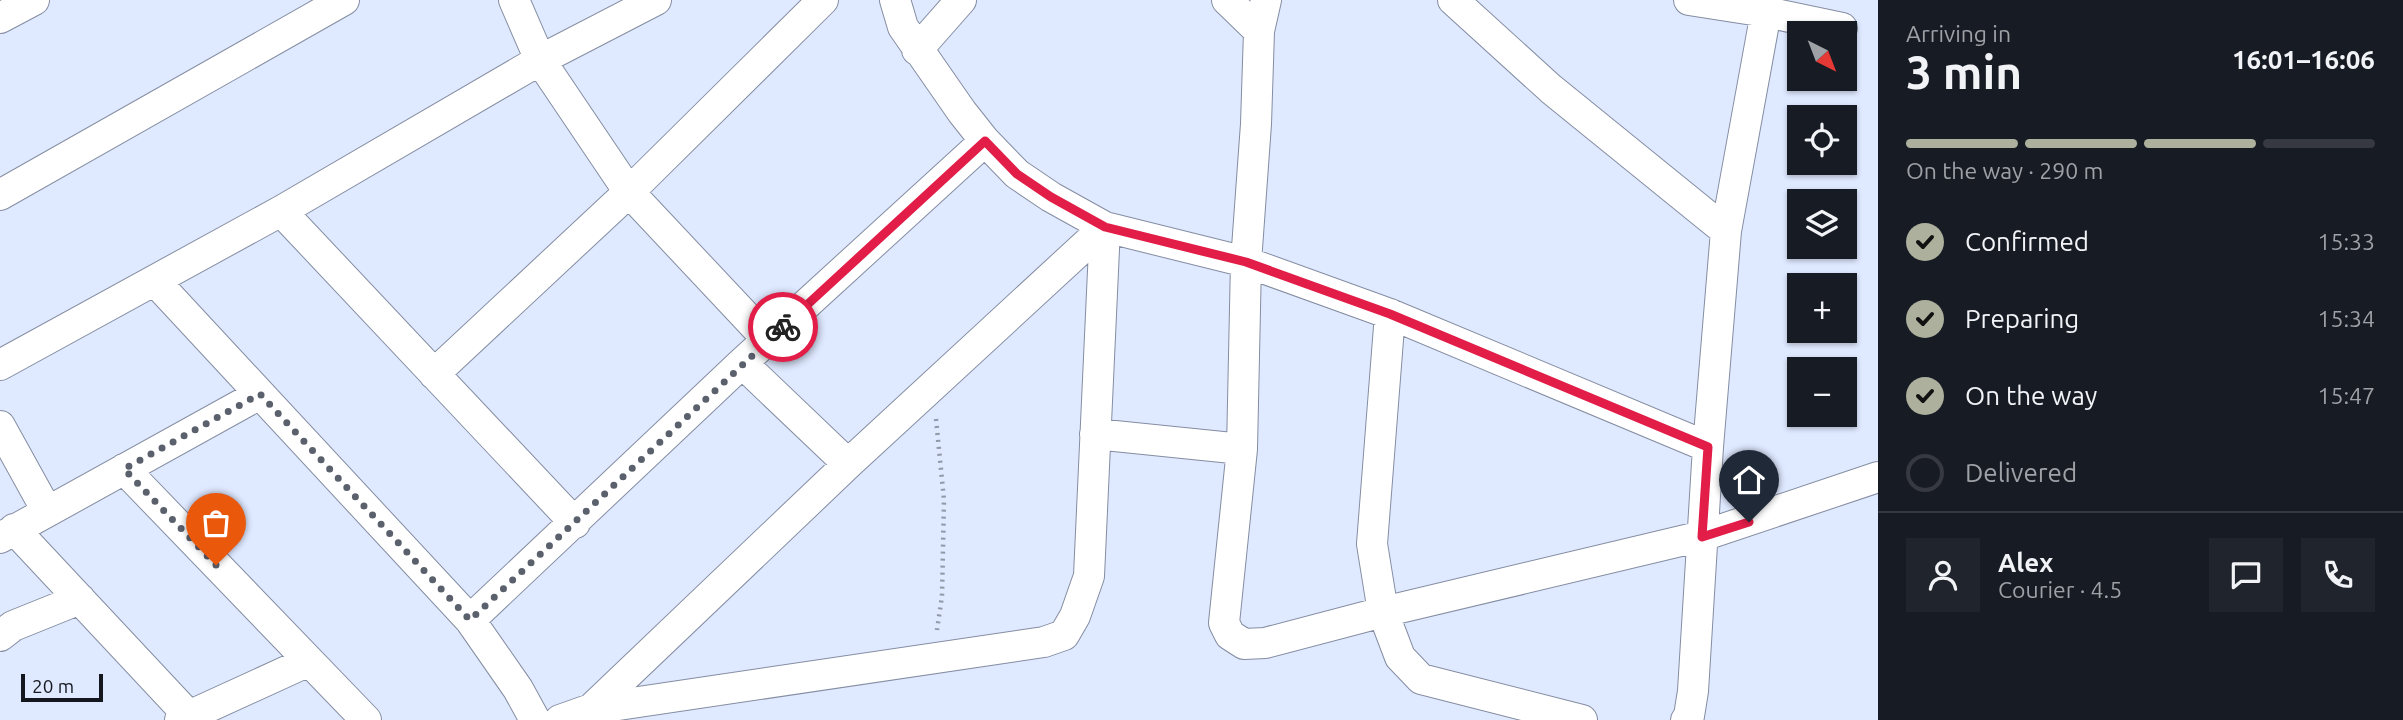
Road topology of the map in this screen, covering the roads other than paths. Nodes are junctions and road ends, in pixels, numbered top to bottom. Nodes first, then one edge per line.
1 (34, 0) edge
2 (344, 0) edge
3 (514, 0) edge
4 (656, 0) edge
5 (823, 0) edge
6 (895, 0) edge
7 (961, 0) edge
8 (1227, 0) edge
9 (1266, 0) edge
10 (1453, 0) edge
11 (1689, 0) edge
12 (1766, 6) edge
13 (0, 18) edge
14 (1818, 21) edge
15 (1259, 31) junction
16 (917, 50) junction
17 (540, 60) junction
18 (985, 141) junction
19 (629, 192) junction
20 (0, 195) edge
21 (281, 211) junction
22 (1105, 227) junction
23 (1726, 231) junction
24 (1246, 262) junction
25 (155, 281) junction
26 (1390, 314) junction
27 (768, 340) junction
28 (741, 363) junction
29 (0, 365) edge
30 (435, 374) junction
31 (260, 394) junction
32 (0, 426) edge
33 (1095, 434) junction
34 (1708, 447) junction
35 (1242, 449) junction
36 (849, 464) junction
37 (124, 469) junction
38 (1878, 477) edge
39 (47, 510) junction
40 (575, 523) junction
41 (7, 533) edge
42 (1702, 537) junction
43 (80, 599) junction
44 (1383, 612) junction
45 (470, 620) junction
46 (0, 636) edge
47 (309, 661) junction
48 (592, 709) junction
49 (185, 718) edge
50 (366, 720) edge
51 (535, 720) edge
52 (560, 720) edge
53 (1582, 720) edge
54 (1686, 720) edge

1 - 13 street
2 - 20 street
3 - 17 street
4 - 17 street
5 - 19 street
6 - 16 street
7 - 16 street
8 - 15 street
9 - 15 street
10 - 23 street
11 - 12 street
12 - 14 street
12 - 23 street
15 - 24 street
16 - 18 street
17 - 19 street
17 - 21 street
18 - 22 street
18 - 27 street
19 - 27 street
19 - 30 street
21 - 25 street
21 - 30 street
22 - 24 street
22 - 33 street
22 - 36 street
23 - 34 street
24 - 26 street
24 - 35 street
25 - 29 street
25 - 31 street
26 - 34 street
26 - 44 street
27 - 28 street
28 - 36 street
28 - 40 street
30 - 40 street
31 - 37 street
31 - 45 street
32 - 39 street
33 - 35 street
33 - 48 street
34 - 42 street
35 - 44 street
36 - 48 street
37 - 39 street
37 - 47 street
38 - 42 street
39 - 41 street
40 - 45 street
41 - 43 street
42 - 44 street
42 - 54 street
43 - 46 street
43 - 49 street
44 - 53 street
45 - 51 street
47 - 49 street
47 - 50 street
48 - 52 street

